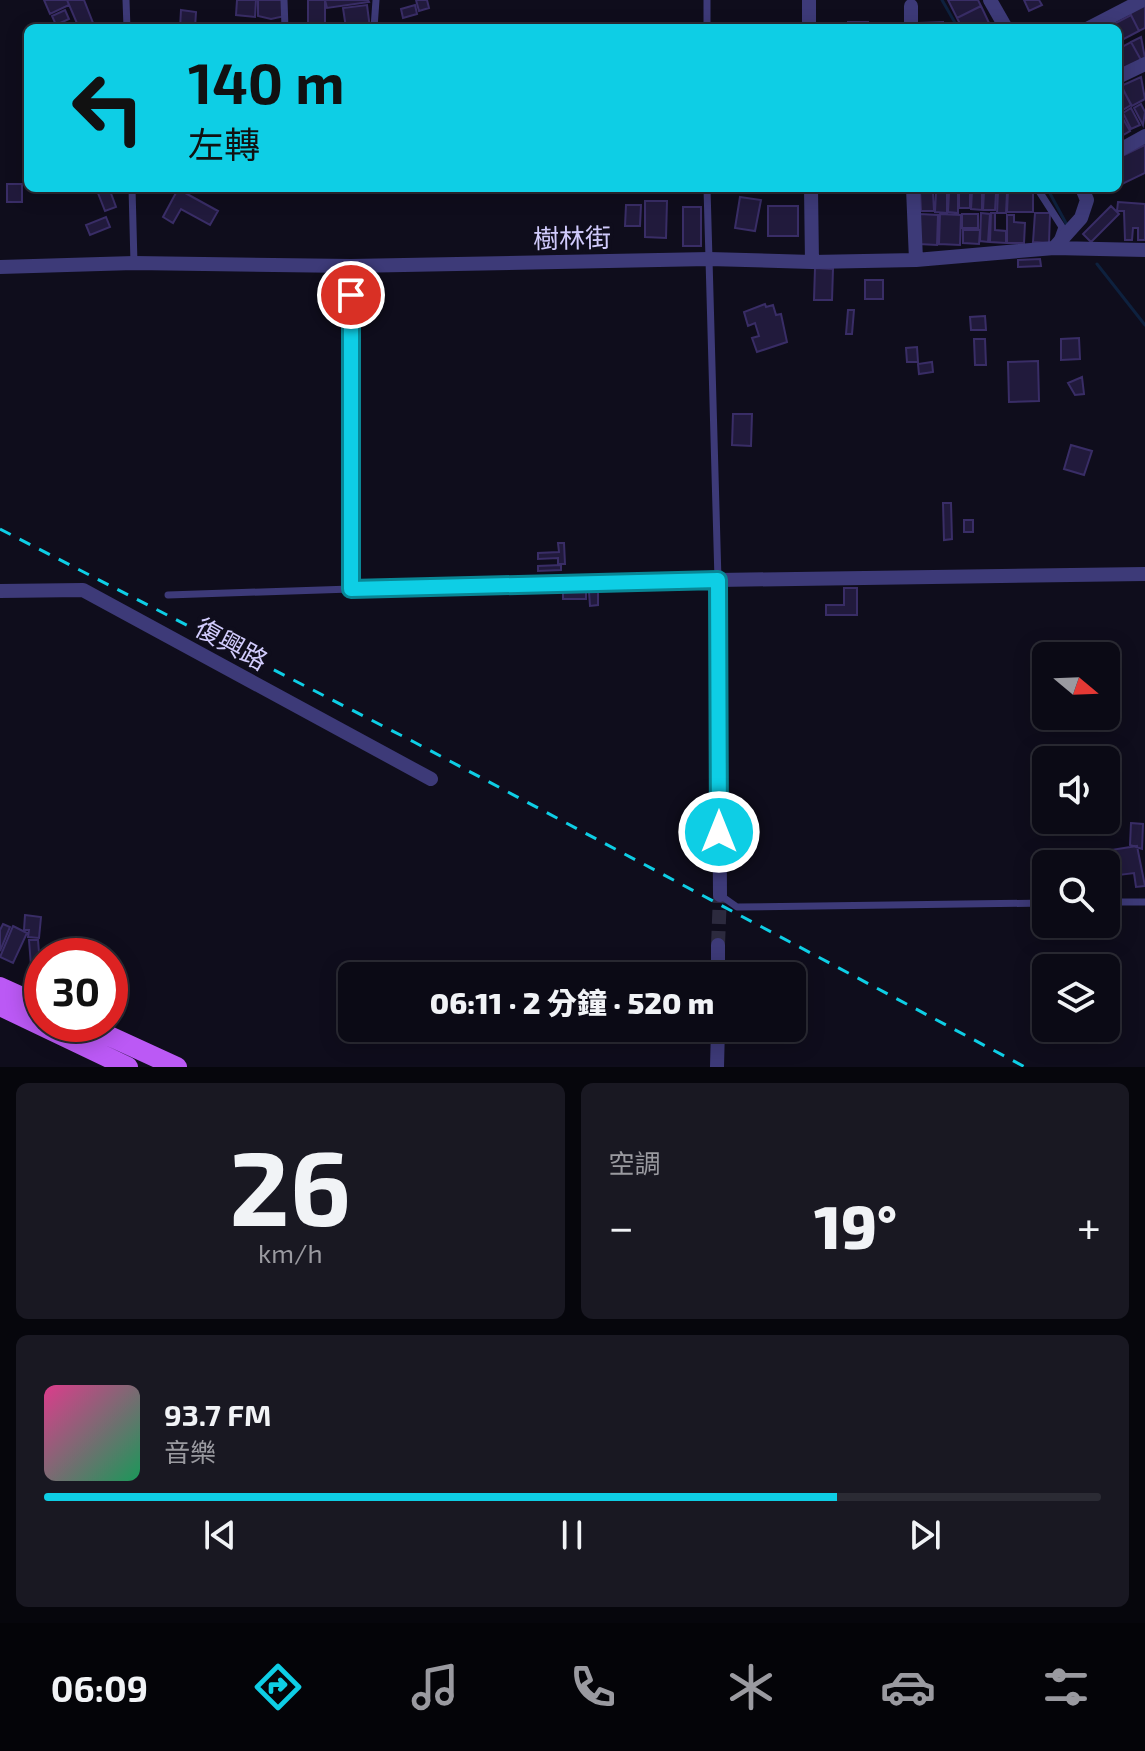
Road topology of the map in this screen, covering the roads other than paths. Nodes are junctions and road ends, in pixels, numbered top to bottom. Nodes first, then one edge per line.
1 (126, 0) edge
2 (284, 0) edge
3 (376, 0) edge
4 (707, 0) edge
5 (809, 0) edge
6 (1009, 0) edge
7 (1143, 0) edge
8 (992, 4) edge
9 (911, 6) dead end
10 (127, 24) edge
11 (285, 24) edge
12 (374, 24) edge
13 (707, 24) edge
14 (809, 24) edge
15 (911, 24) edge
16 (1004, 24) edge
17 (1097, 24) edge
18 (1145, 64) edge
19 (1122, 75) edge
20 (1145, 136) edge
21 (1122, 149) edge
22 (132, 192) edge
23 (707, 192) edge
24 (811, 192) edge
25 (913, 192) edge
26 (1040, 192) edge
27 (1084, 192) edge
28 (1054, 248) junction
29 (1145, 250) edge
30 (709, 259) junction
31 (916, 260) junction
32 (812, 262) junction
33 (134, 263) junction
34 (351, 266) junction
35 (0, 267) edge
36 (1145, 574) edge
37 (718, 580) junction
38 (351, 589) junction
39 (0, 591) edge
40 (168, 595) dead end
41 (431, 779) dead end
42 (720, 895) joint
43 (1120, 902) edge
44 (1145, 902) edge
45 (1032, 903) edge
46 (718, 945) tunnel mouth
47 (718, 962) edge
48 (0, 987) edge
49 (24, 998) edge
50 (0, 1006) edge
51 (121, 1042) edge
52 (718, 1042) edge
53 (169, 1065) edge
54 (128, 1067) edge
55 (717, 1067) edge

1 - 10 lane
2 - 11 lane
3 - 12 lane
4 - 13 lane
5 - 14 street
6 - 8 street
7 - 17 street
8 - 16 street
9 - 15 street
18 - 19 street
20 - 21 street
22 - 33 lane
23 - 30 lane
24 - 32 street
25 - 31 street
26 - 28 lane
27 - 28 street
28 - 29 street, 樹林街
28 - 31 street, 樹林街
30 - 32 street, 樹林街
30 - 34 street, 樹林街
30 - 37 lane
31 - 32 street, 樹林街
33 - 34 street, 樹林街
33 - 35 street, 樹林街
34 - 38 lane
36 - 37 street
37 - 38 lane
37 - 42 street
38 - 40 lane
39 - 41 street, 復興路
42 - 45 lane
43 - 44 lane
46 - 47 street
48 - 49 main road
50 - 54 main road
51 - 53 main road
52 - 55 street

